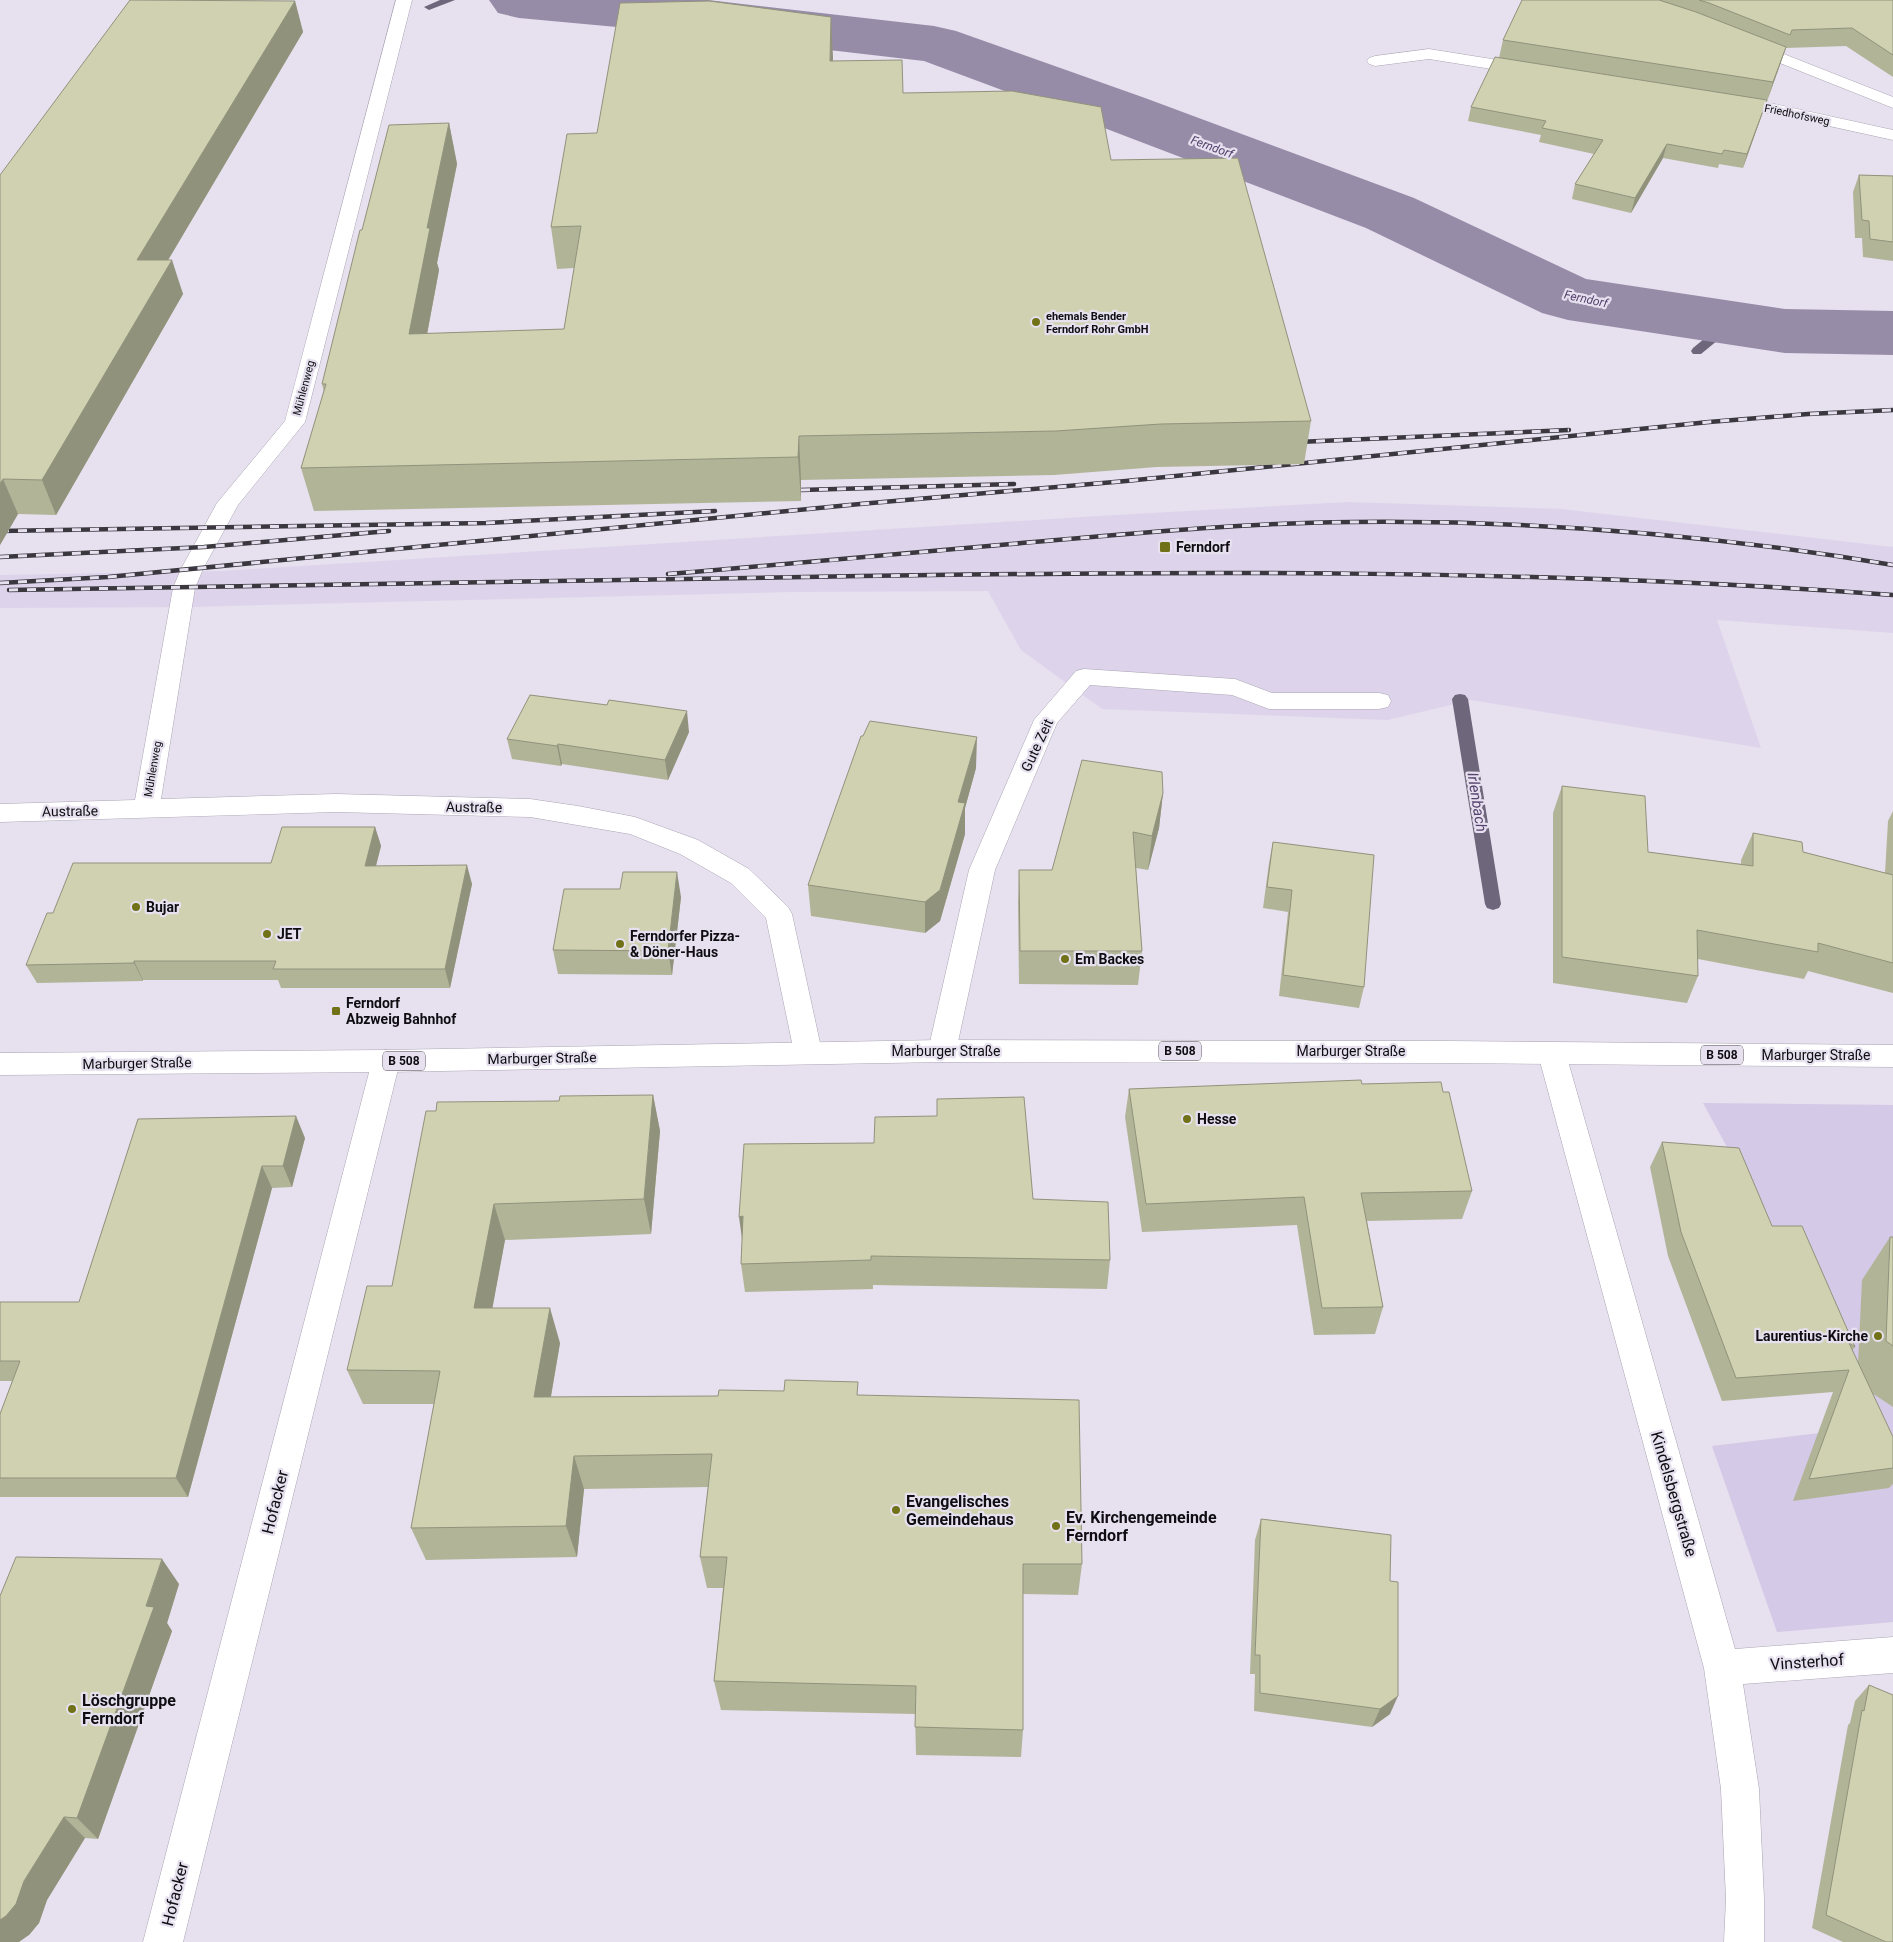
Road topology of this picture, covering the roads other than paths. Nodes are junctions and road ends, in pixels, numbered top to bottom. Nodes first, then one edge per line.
1 (404, 5) edge
2 (1736, 40) edge
3 (1375, 61) dead end
4 (1547, 73) edge
5 (1714, 100) edge
6 (1893, 103) edge
7 (1893, 136) edge
8 (1379, 701) dead end
9 (146, 810) junction
10 (0, 813) edge
11 (942, 1051) junction
12 (808, 1052) junction
13 (1552, 1054) junction
14 (1893, 1056) edge
15 (386, 1061) junction
16 (0, 1064) edge
17 (1893, 1655) edge
18 (1722, 1668) junction
19 (163, 1942) edge
20 (1744, 1942) edge

1 - 9 street, Mühlenweg
2 - 6 street
3 - 4 street
5 - 7 street, Friedhofsweg
8 - 11 street, Gute Zeit
9 - 10 street, Austraße
9 - 12 street, Austraße
11 - 12 street, Marburger Straße / B 508
11 - 13 street, Marburger Straße / B 508
12 - 15 street, Marburger Straße / B 508
13 - 14 street, Marburger Straße / B 508
13 - 18 street, Kindelsbergstraße
15 - 16 street, Marburger Straße / B 508
15 - 19 street, Hofacker
17 - 18 street, Vinsterhof
18 - 20 street, Kindelsbergstraße

